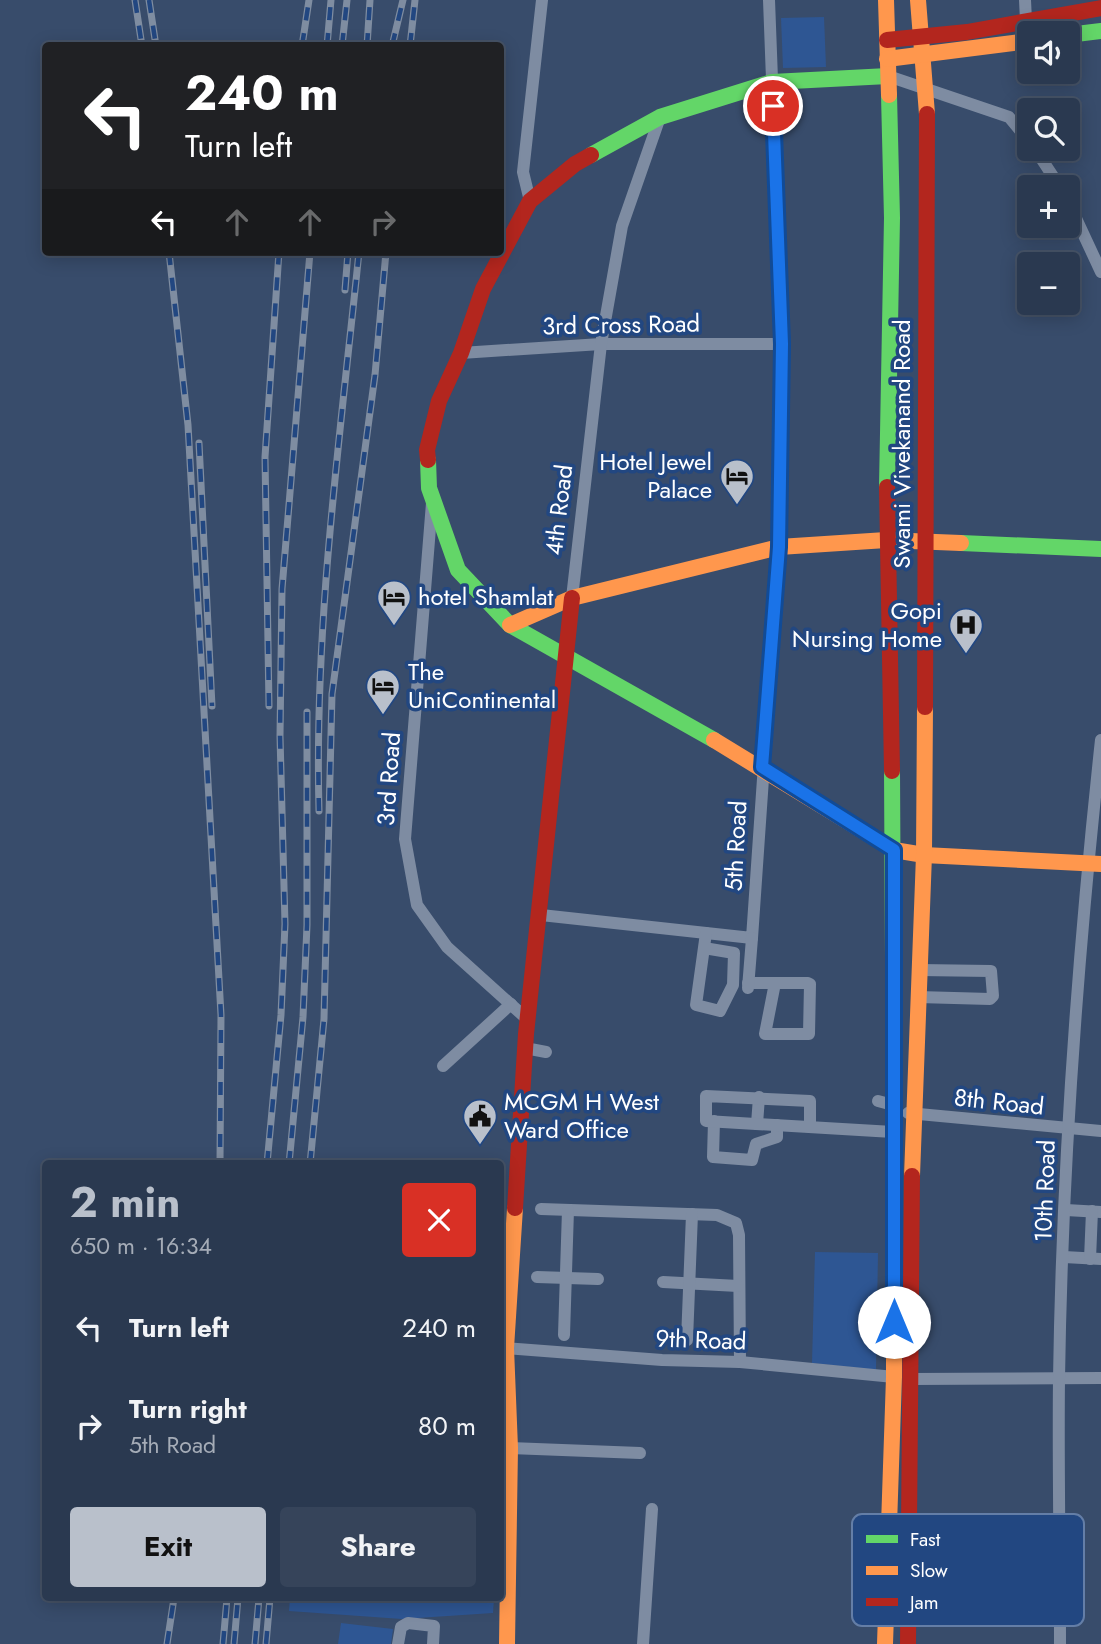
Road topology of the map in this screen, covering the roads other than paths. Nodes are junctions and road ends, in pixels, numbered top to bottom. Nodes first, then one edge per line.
1 (542, 0) edge
2 (769, 0) edge
3 (886, 0) edge
4 (918, 0) edge
5 (1025, 0) edge
6 (1101, 8) edge
7 (1027, 18) junction
8 (1027, 21) edge
9 (1101, 31) edge
10 (1080, 34) edge
11 (920, 39) junction
12 (887, 40) junction
13 (1017, 42) edge
14 (921, 58) junction
15 (887, 59) junction
16 (888, 76) junction
17 (772, 82) junction
18 (927, 88) junction
19 (660, 117) junction
20 (1017, 127) edge
21 (530, 201) junction
22 (1080, 227) edge
23 (504, 250) edge
24 (501, 256) edge
25 (1101, 272) edge
26 (601, 344) junction
27 (782, 344) junction
28 (461, 353) junction
29 (432, 497) junction
30 (886, 540) junction
31 (925, 540) junction
32 (779, 547) junction
33 (1101, 549) edge
34 (572, 598) junction
35 (510, 625) junction
36 (567, 659) junction
37 (1101, 740) edge
38 (762, 767) junction
39 (894, 850) junction
40 (924, 855) junction
41 (1094, 863) edge
42 (541, 915) junction
43 (706, 933) junction
44 (752, 938) junction
45 (704, 948) junction
46 (919, 970) junction
47 (733, 975) junction
48 (749, 982) junction
49 (775, 983) junction
50 (918, 998) junction
51 (511, 1004) junction
52 (527, 1018) junction
53 (525, 1048) junction
54 (546, 1052) dead end
55 (893, 1059) junction
56 (915, 1059) junction
57 (443, 1066) dead end
58 (759, 1097) junction
59 (888, 1106) junction
60 (913, 1114) junction
61 (714, 1121) junction
62 (757, 1124) junction
63 (777, 1125) junction
64 (810, 1127) junction
65 (1069, 1130) junction
66 (1101, 1131) edge
67 (893, 1132) junction
68 (541, 1209) dead end
69 (568, 1210) junction
70 (1066, 1210) junction
71 (1096, 1211) edge
72 (692, 1214) junction
73 (1064, 1257) junction
74 (1096, 1259) edge
75 (537, 1277) dead end
76 (566, 1279) junction
77 (598, 1279) dead end
78 (663, 1282) dead end
79 (689, 1283) junction
80 (738, 1286) junction
81 (564, 1335) dead end
82 (687, 1340) dead end
83 (506, 1348) junction
84 (740, 1362) junction
85 (902, 1378) junction
86 (1059, 1378) junction
87 (1101, 1378) edge
88 (510, 1448) junction
89 (640, 1453) dead end
90 (652, 1509) dead end
91 (891, 1514) edge
92 (908, 1514) edge
93 (1060, 1514) edge
94 (886, 1626) edge
95 (908, 1626) edge
96 (1060, 1626) edge
97 (398, 1644) edge
98 (433, 1644) edge
99 (507, 1644) edge
100 (643, 1644) edge
101 (885, 1644) edge
102 (908, 1644) edge
103 (1060, 1644) edge

1 - 21 street
2 - 17 street, 5th Road
3 - 12 street, Swami Vivekanand Road
4 - 11 street, Swami Vivekanand Road
5 - 7 street
6 - 7 street
7 - 8 street
7 - 11 street
9 - 10 street
11 - 12 street
11 - 14 street, Swami Vivekanand Road
12 - 15 street, Swami Vivekanand Road
13 - 14 street
14 - 15 street
14 - 18 street, Swami Vivekanand Road
15 - 16 street, Swami Vivekanand Road
16 - 17 street
16 - 18 street
16 - 30 street, Swami Vivekanand Road
17 - 19 street
17 - 27 street, 5th Road
18 - 20 street
18 - 31 street, Swami Vivekanand Road
19 - 21 street
19 - 26 street, 4th Road
21 - 23 street
22 - 25 street
24 - 28 street
26 - 27 street, 3rd Cross Road
26 - 28 street, 3rd Cross Road
26 - 34 street, 4th Road
27 - 32 street, 5th Road
28 - 29 street
29 - 35 street
29 - 51 street, 3rd Road
30 - 31 street
30 - 32 street
30 - 39 street, Swami Vivekanand Road
31 - 33 street
31 - 40 street, Swami Vivekanand Road
32 - 34 street
32 - 38 street, 5th Road
34 - 35 street
34 - 36 street, 4th Road
35 - 36 street
36 - 38 street
36 - 42 street, 4th Road
37 - 41 street, 10th Road
38 - 39 street
38 - 44 street, 5th Road
39 - 40 street
39 - 55 street, Swami Vivekanand Road
40 - 41 street
40 - 46 street, Swami Vivekanand Road
41 - 65 street, 10th Road
42 - 43 street
42 - 52 street, 4th Road
43 - 44 street
43 - 45 street
44 - 48 street, 5th Road
45 - 47 street
45 - 47 street
46 - 50 street, Swami Vivekanand Road
46 - 50 street
47 - 48 street
48 - 49 street
49 - 49 street
50 - 56 street, Swami Vivekanand Road
51 - 52 street, 3rd Road
51 - 57 street
52 - 53 street, 4th Road
53 - 54 street
53 - 83 street, 4th Road
55 - 56 street
55 - 59 street, Swami Vivekanand Road
56 - 60 street, Swami Vivekanand Road
58 - 61 street
58 - 62 street
58 - 64 street
59 - 60 street, 8th Road
59 - 67 street, Swami Vivekanand Road
60 - 65 street, 8th Road
60 - 85 street, Swami Vivekanand Road
61 - 62 street
61 - 63 street
62 - 63 street
63 - 64 street
64 - 67 street
65 - 66 street, 8th Road
65 - 70 street, 10th Road
67 - 85 street, Swami Vivekanand Road
68 - 69 street
69 - 72 street
69 - 76 street
70 - 71 street
70 - 73 street, 10th Road
71 - 74 street
72 - 79 street
72 - 80 street
73 - 74 street
73 - 86 street, 10th Road
75 - 76 street
76 - 77 street
76 - 81 street
78 - 79 street
79 - 80 street
79 - 82 street
80 - 84 street
83 - 84 street, 9th Road
83 - 88 street, 4th Road
84 - 85 street, 9th Road
85 - 86 street, 9th Road
85 - 91 street, Swami Vivekanand Road
85 - 92 street, Swami Vivekanand Road
86 - 87 street, 9th Road
86 - 93 street, 10th Road
88 - 89 street
88 - 99 street, 4th Road
90 - 100 street
94 - 101 street, Swami Vivekanand Road
95 - 102 street, Swami Vivekanand Road
96 - 103 street, 10th Road
97 - 98 street

